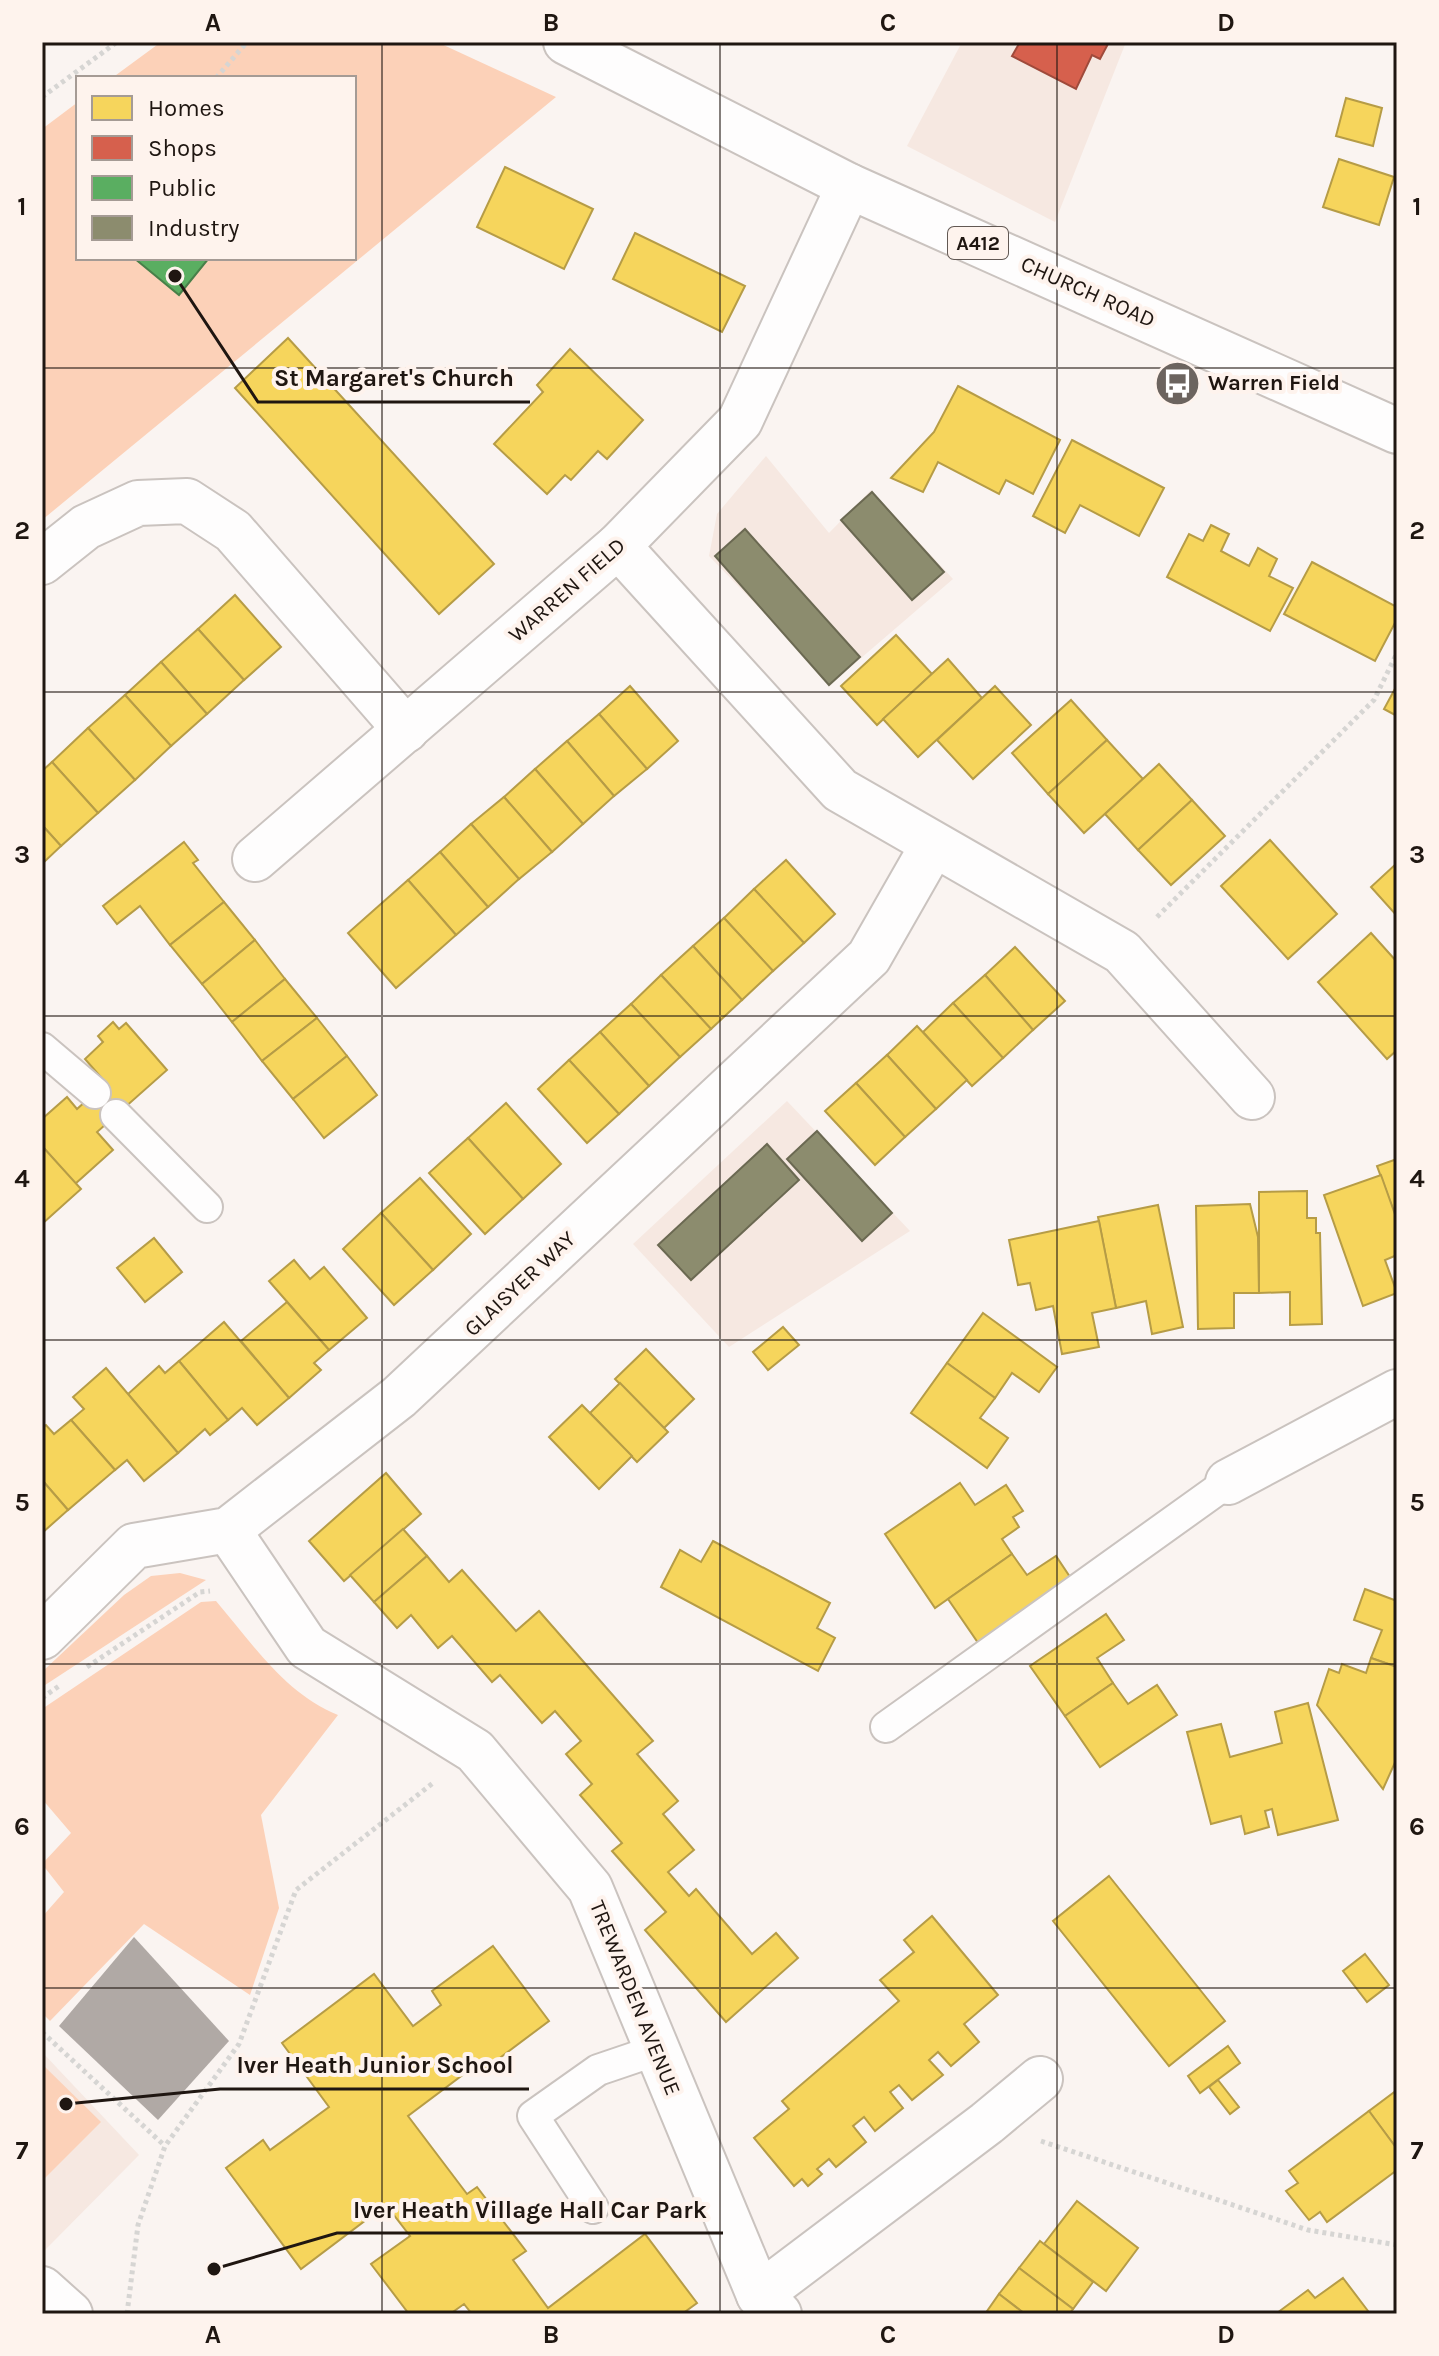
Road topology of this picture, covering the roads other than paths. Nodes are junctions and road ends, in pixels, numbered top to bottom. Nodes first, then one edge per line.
1 (566, 42) edge
2 (849, 186) junction
3 (1397, 431) edge
4 (618, 546) junction
5 (42, 562) edge
6 (406, 730) junction
7 (933, 845) junction
8 (255, 859) dead end
9 (42, 1048) edge
10 (95, 1093) dead end
11 (1252, 1097) dead end
12 (116, 1115) dead end
13 (207, 1207) dead end
14 (1397, 1392) edge
15 (1228, 1482) joint
16 (228, 1530) junction
17 (42, 1637) edge
18 (886, 1727) dead end
19 (657, 2050) junction
20 (1040, 2079) dead end
21 (593, 2208) dead end
22 (42, 2289) edge
23 (769, 2305) edge
24 (70, 2314) edge

1 - 2 street, CHURCH ROAD / A412
2 - 3 street, CHURCH ROAD / A412
2 - 4 street, WARREN FIELD
4 - 6 street, WARREN FIELD
4 - 7 street
5 - 6 street
6 - 8 street, WARREN FIELD
7 - 11 street
7 - 16 street, GLAISYER WAY
9 - 10 lane
12 - 13 lane
14 - 15 street
15 - 18 lane
16 - 17 street, GLAISYER WAY
16 - 19 street, TREWARDEN AVENUE
19 - 21 lane
19 - 23 street, TREWARDEN AVENUE
20 - 23 street
22 - 24 street

